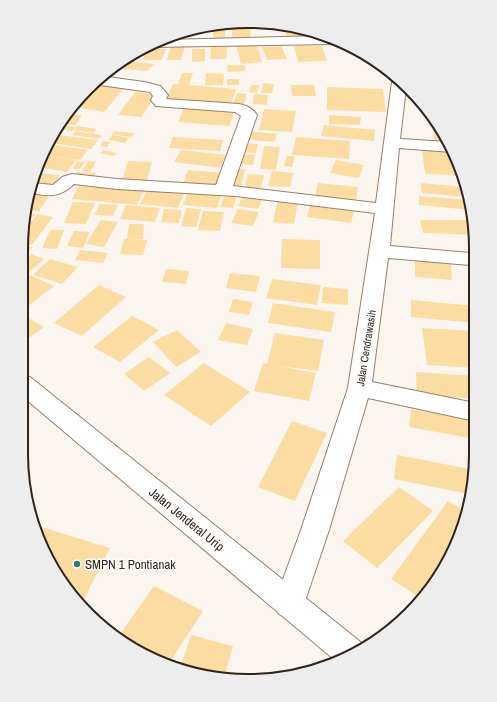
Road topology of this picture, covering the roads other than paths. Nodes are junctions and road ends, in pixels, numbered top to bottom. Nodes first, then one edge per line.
1 (320, 40) edge
2 (168, 44) edge
3 (105, 81) edge
4 (398, 87) edge
5 (393, 143) junction
6 (444, 146) edge
7 (37, 188) edge
8 (223, 190) junction
9 (384, 209) junction
10 (380, 251) junction
11 (469, 259) edge
12 (28, 388) edge
13 (360, 388) junction
14 (469, 411) edge
15 (289, 604) junction
16 (347, 651) edge

1 - 2 street
3 - 8 street
4 - 5 street, Jalan Cendrawasih
5 - 6 street
5 - 9 street, Jalan Cendrawasih
7 - 8 street
8 - 9 street
9 - 10 street, Jalan Cendrawasih
10 - 11 street
10 - 13 street, Jalan Cendrawasih
12 - 15 street, Jalan Jenderal Urip
13 - 14 street
13 - 15 street, Jalan Cendrawasih
15 - 16 street, Jalan Jenderal Urip

